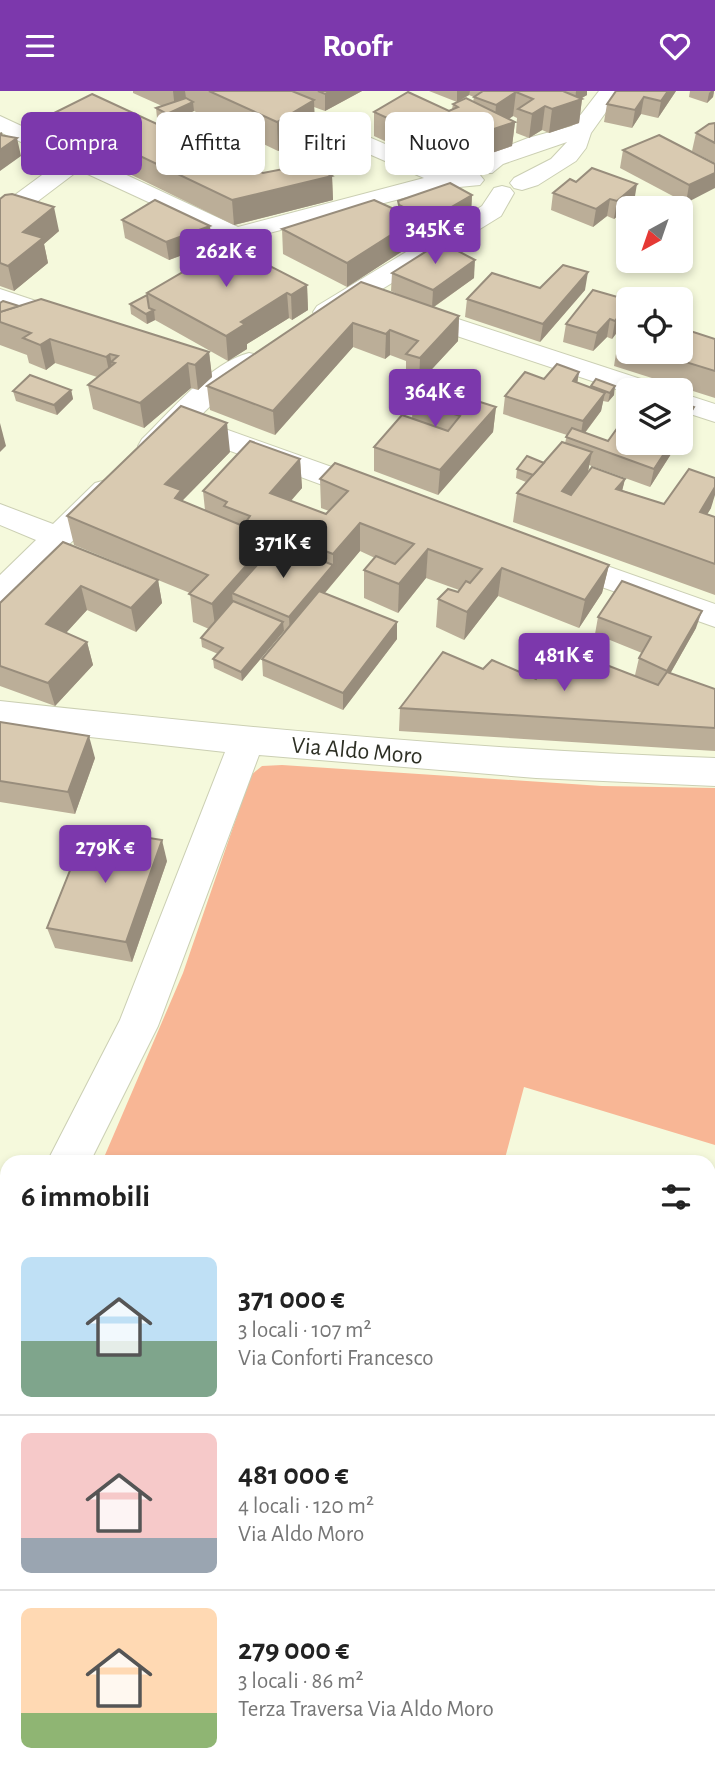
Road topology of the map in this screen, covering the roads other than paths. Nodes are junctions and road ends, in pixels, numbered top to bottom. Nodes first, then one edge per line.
1 (244, 91) edge
2 (610, 91) edge
3 (567, 110) edge
4 (0, 123) edge
5 (586, 126) junction
6 (21, 133) edge
7 (57, 175) edge
8 (109, 175) edge
9 (468, 176) junction
10 (512, 188) junction
11 (0, 218) edge
12 (356, 294) junction
13 (0, 297) edge
14 (309, 323) edge
15 (101, 332) edge
16 (274, 345) edge
17 (616, 380) edge
18 (693, 406) edge
19 (715, 413) edge
20 (177, 421) junction
21 (400, 502) edge
22 (0, 514) edge
23 (58, 537) junction
24 (531, 550) edge
25 (0, 594) edge
26 (715, 617) edge
27 (0, 714) edge
28 (246, 742) junction
29 (715, 772) edge
30 (72, 1155) edge

1 - 9 street
2 - 5 street
3 - 5 street
4 - 6 street
5 - 9 street
5 - 10 street
7 - 11 street
8 - 9 street
9 - 10 street
10 - 12 street
12 - 14 street
12 - 17 street
13 - 15 street
16 - 20 street
18 - 19 street
20 - 21 street
20 - 23 street
22 - 23 street
23 - 25 street
24 - 26 street
27 - 28 street, Via Aldo Moro
28 - 29 street, Via Aldo Moro
28 - 30 street

